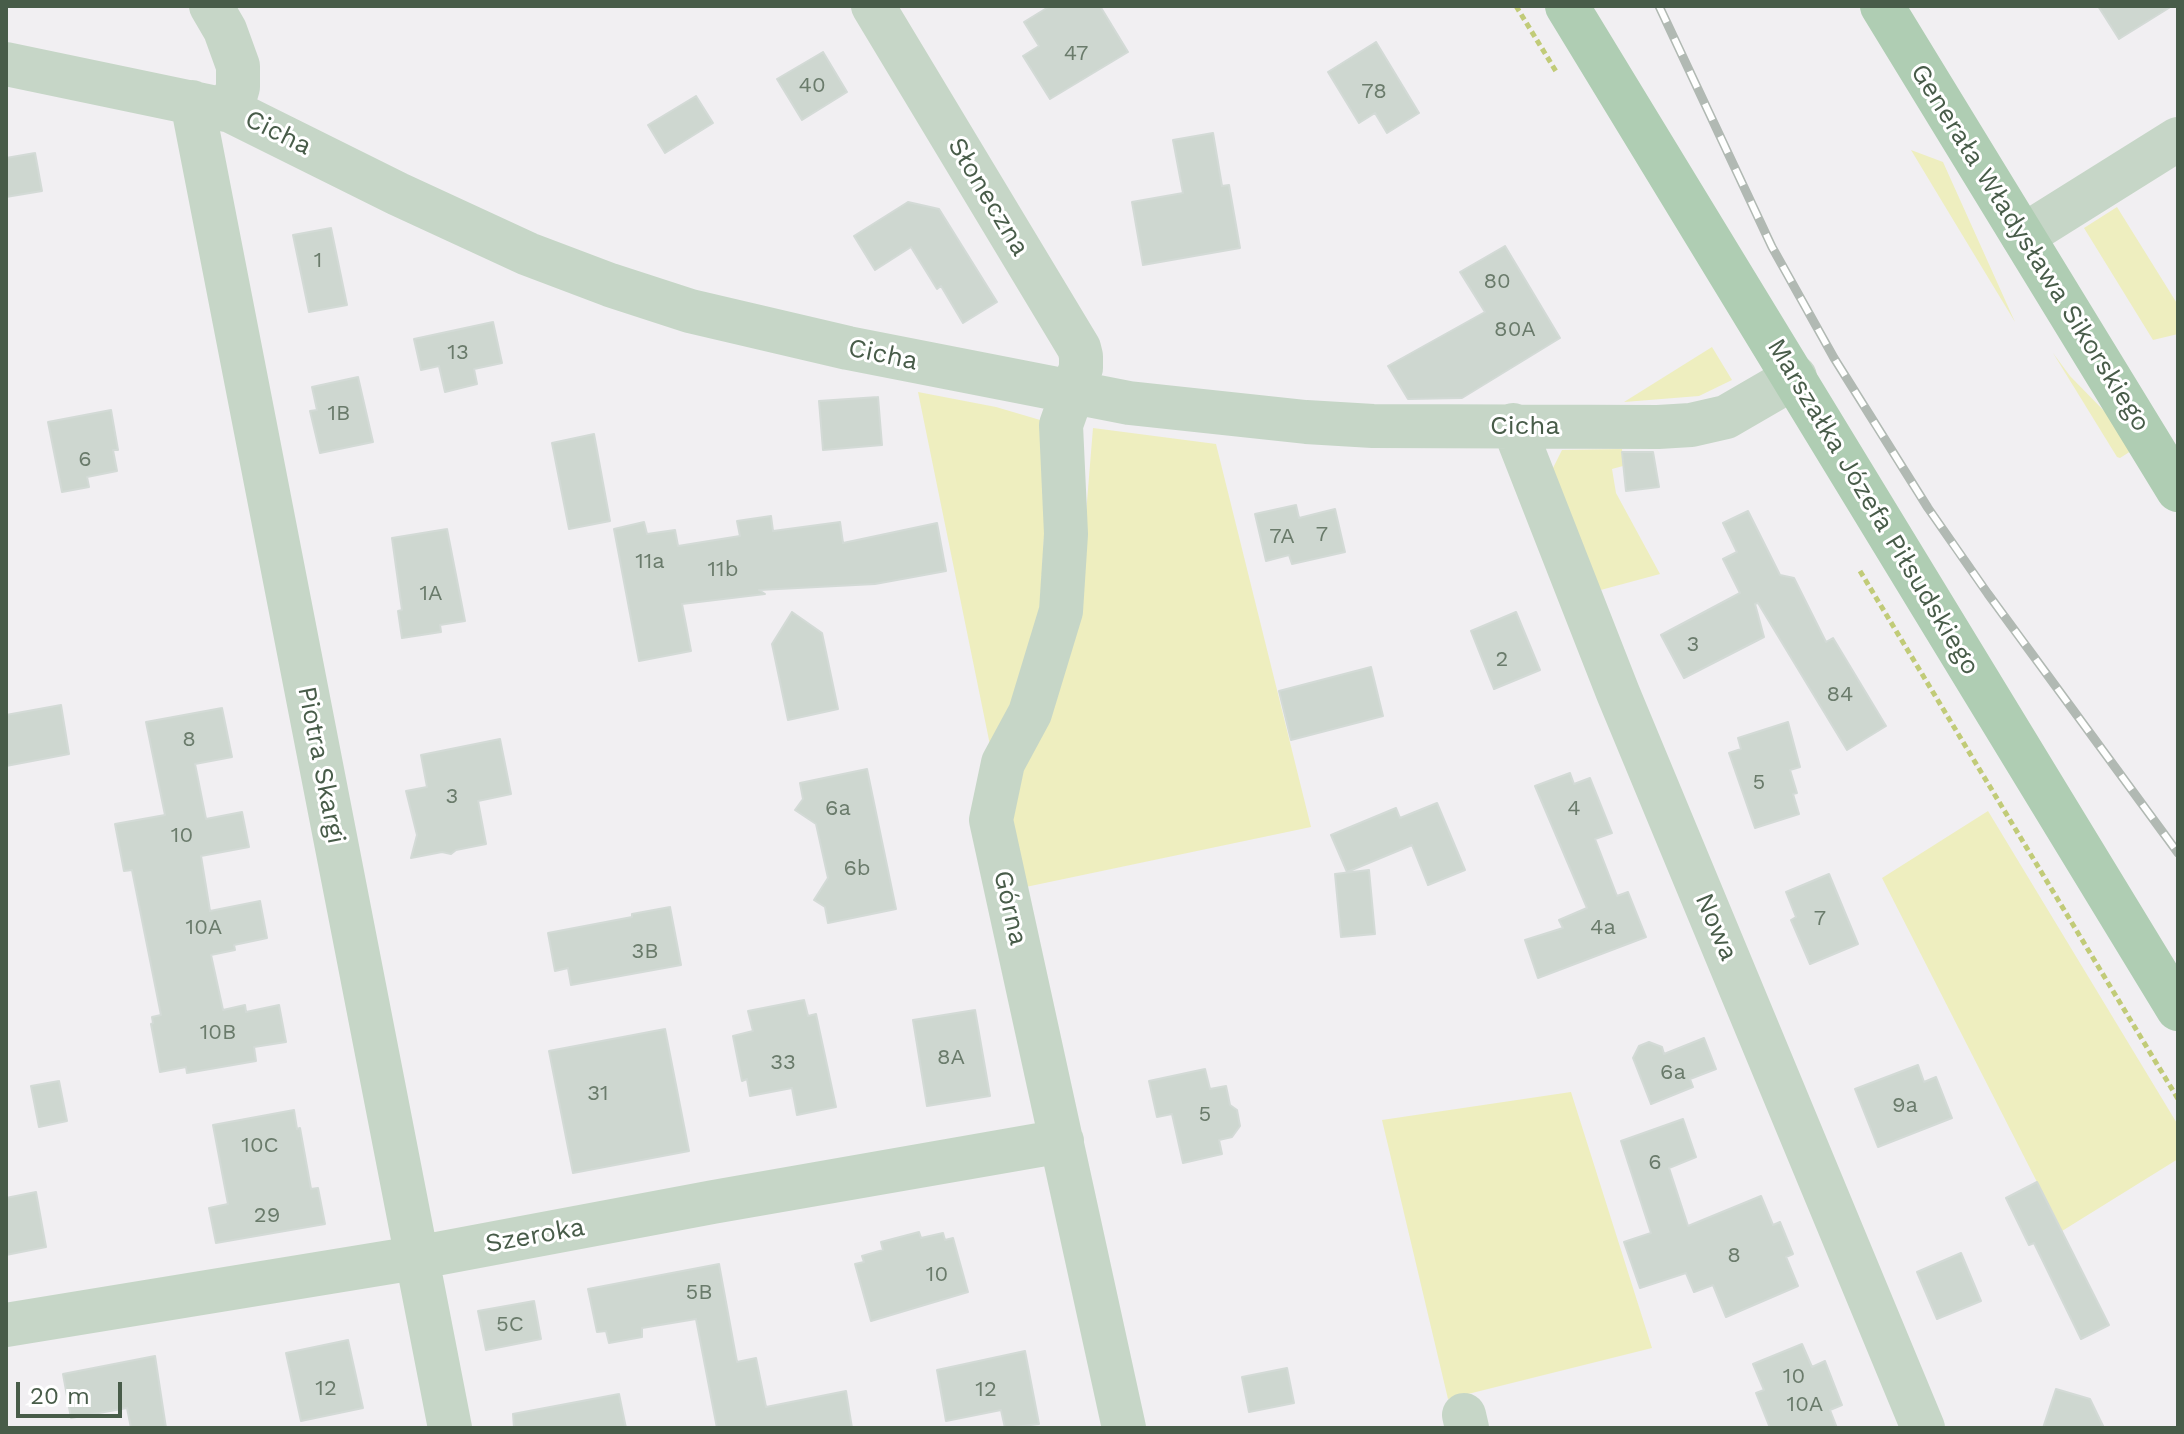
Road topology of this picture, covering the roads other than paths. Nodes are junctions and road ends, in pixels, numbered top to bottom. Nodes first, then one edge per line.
1 (211, 6) edge
2 (873, 6) edge
3 (1567, 6) edge
4 (1882, 6) edge
5 (6, 64) edge
6 (212, 106) junction
7 (2178, 139) edge
8 (2023, 236) junction
9 (1795, 377) junction
10 (1071, 393) junction
11 (1513, 425) junction
12 (2178, 490) edge
13 (2178, 1009) edge
14 (1062, 1141) junction
15 (415, 1258) junction
16 (6, 1325) edge
17 (450, 1428) edge
18 (1124, 1428) edge
19 (1923, 1428) edge

1 - 6 street
2 - 10 street, Słoneczna
3 - 9 main road, Marszałka Józefa Piłsudskiego
4 - 8 main road, Generała Władysława Sikorskiego
5 - 6 street, Cicha
6 - 10 street, Cicha
6 - 15 street, Piotra Skargi
7 - 8 street
8 - 12 main road, Generała Władysława Sikorskiego
9 - 11 street, Cicha
9 - 13 main road, Marszałka Józefa Piłsudskiego
10 - 11 street, Cicha
10 - 14 street, Górna
11 - 19 street, Nowa
14 - 15 street, Szeroka
14 - 18 street, Górna
15 - 16 street, Szeroka
15 - 17 street, Piotra Skargi

